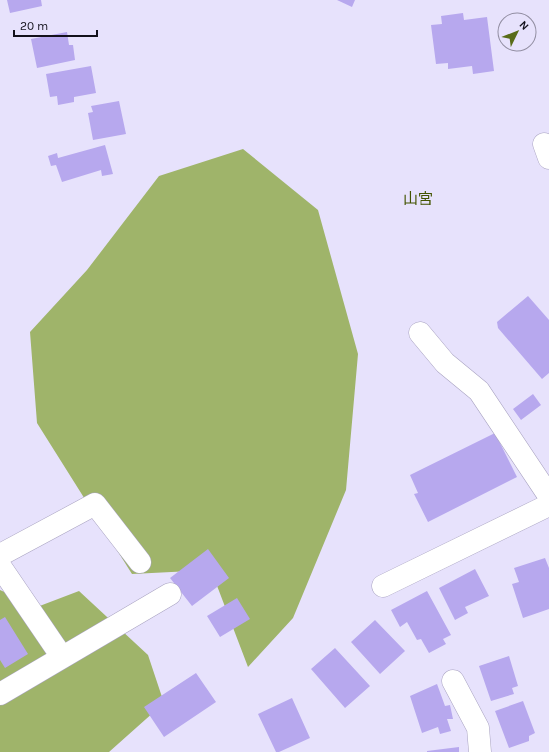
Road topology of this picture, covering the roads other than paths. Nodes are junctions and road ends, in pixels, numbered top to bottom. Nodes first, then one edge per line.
1 (420, 333) dead end
2 (549, 496) edge
3 (549, 505) edge
4 (0, 555) edge
5 (140, 562) dead end
6 (0, 566) edge
7 (383, 586) dead end
8 (170, 594) dead end
9 (62, 657) junction
10 (454, 681) dead end
11 (0, 694) edge
12 (480, 752) edge

1 - 2 street
3 - 7 street
4 - 5 street
6 - 9 street
8 - 9 street
9 - 11 street
10 - 12 street

